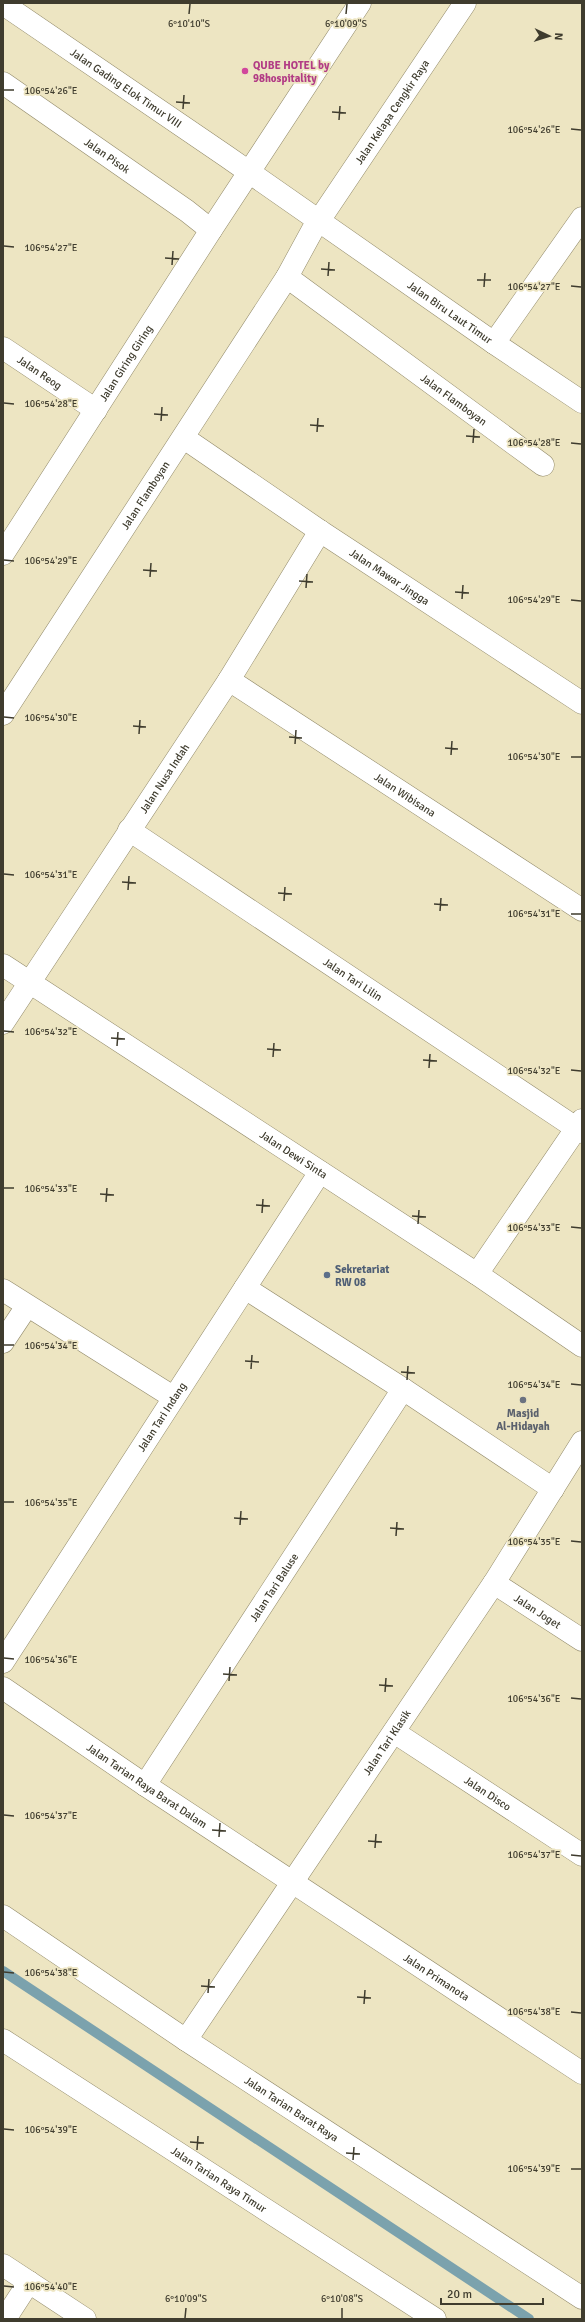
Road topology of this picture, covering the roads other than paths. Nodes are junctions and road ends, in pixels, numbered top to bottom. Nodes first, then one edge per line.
1 (360, 3) edge
2 (466, 3) edge
3 (3, 4) edge
4 (3, 83) edge
5 (248, 173) junction
6 (582, 218) edge
7 (315, 226) junction
8 (212, 228) junction
9 (289, 272) junction
10 (494, 343) junction
11 (3, 348) edge
12 (582, 402) edge
13 (96, 410) junction
14 (191, 443) junction
15 (543, 465) dead end
16 (320, 531) junction
17 (3, 554) edge
18 (229, 680) junction
19 (582, 703) edge
20 (3, 714) edge
21 (129, 830) junction
22 (582, 910) edge
23 (3, 965) edge
24 (30, 983) junction
25 (3, 1023) edge
26 (580, 1127) edge
27 (320, 1172) junction
28 (477, 1274) junction
29 (246, 1288) junction
30 (3, 1290) edge
31 (27, 1306) junction
32 (3, 1342) edge
33 (582, 1346) edge
34 (403, 1389) junction
35 (173, 1397) junction
36 (582, 1442) edge
37 (553, 1489) junction
38 (494, 1582) junction
39 (582, 1640) edge
40 (3, 1662) edge
41 (3, 1688) edge
42 (394, 1732) junction
43 (145, 1785) junction
44 (582, 1855) edge
45 (292, 1881) junction
46 (3, 1916) edge
47 (3, 2040) edge
48 (186, 2040) junction
49 (582, 2073) edge
50 (3, 2265) edge
51 (29, 2282) junction
52 (582, 2298) edge
53 (5, 2319) edge
54 (85, 2319) edge
55 (435, 2319) edge

1 - 5 street
2 - 7 street, Jalan Kelapa Cengkir Raya
3 - 5 street, Jalan Gading Elok Timur VIII
4 - 8 street, Jalan Pisok
5 - 7 street, Jalan Gading Elok Timur VIII
5 - 8 street, Jalan Giring Giring
6 - 10 street
7 - 9 street, Jalan Flamboyan
7 - 10 street, Jalan Biru Laut Timur
8 - 13 street, Jalan Giring Giring
9 - 14 street, Jalan Flamboyan
9 - 15 street, Jalan Flamboyan
10 - 12 street, Jalan Biru Laut Timur
11 - 13 street, Jalan Reog
13 - 17 street, Jalan Giring Giring
14 - 16 street, Jalan Mawar Jingga
14 - 20 street, Jalan Flamboyan
16 - 18 street, Jalan Nusa Indah
16 - 19 street, Jalan Mawar Jingga
18 - 21 street, Jalan Nusa Indah
18 - 22 street, Jalan Wibisana
21 - 24 street, Jalan Nusa Indah
21 - 26 street, Jalan Tari Lilin
23 - 24 street, Jalan Dewi Sinta
24 - 25 street, Jalan Nusa Indah
24 - 27 street, Jalan Dewi Sinta
26 - 28 street
27 - 28 street, Jalan Dewi Sinta
27 - 29 street, Jalan Tari Indang
28 - 33 street, Jalan Dewi Sinta
29 - 34 street
29 - 35 street, Jalan Tari Indang
30 - 31 street
31 - 32 street
31 - 35 street
34 - 37 street
34 - 43 street, Jalan Tari Baluse
35 - 40 street, Jalan Tari Indang
36 - 37 street, Jalan Tari Klasik
37 - 38 street, Jalan Tari Klasik
38 - 39 street, Jalan Joget
38 - 42 street, Jalan Tari Klasik
41 - 43 street, Jalan Tarian Raya Barat Dalam
42 - 44 street, Jalan Disco
42 - 45 street, Jalan Tari Klasik
43 - 45 street, Jalan Tarian Raya Barat Dalam
45 - 48 street, Jalan Tari Klasik
45 - 49 street, Jalan Primanota
46 - 48 street, Jalan Tarian Barat Raya
47 - 55 street, Jalan Tarian Raya Timur
48 - 52 street, Jalan Tarian Barat Raya
50 - 51 street
51 - 53 street
51 - 54 street

